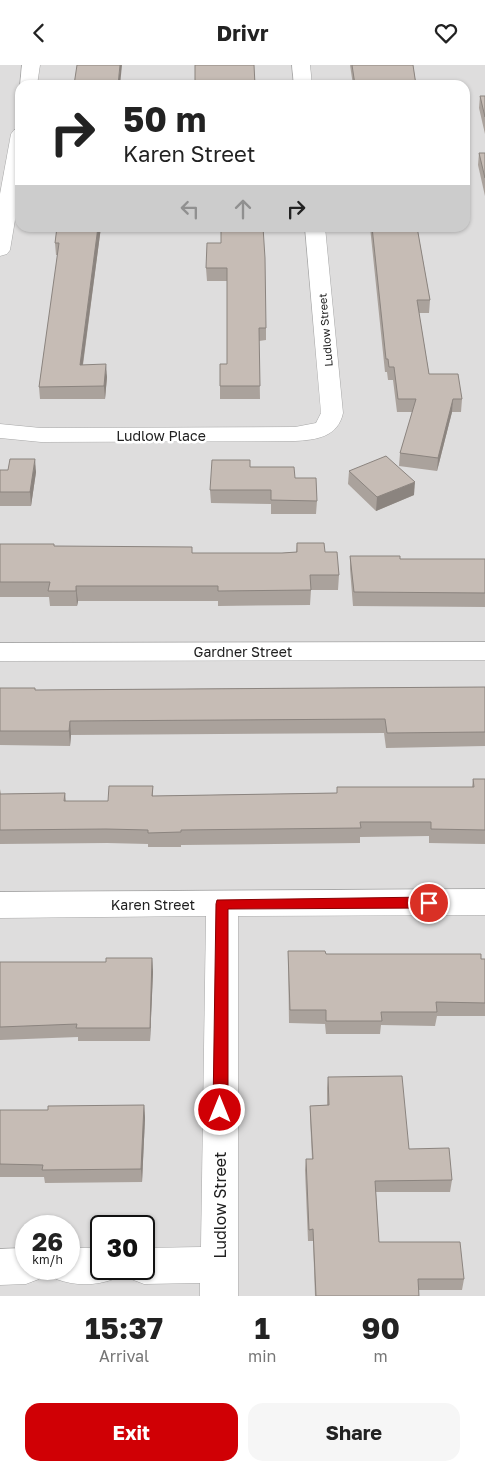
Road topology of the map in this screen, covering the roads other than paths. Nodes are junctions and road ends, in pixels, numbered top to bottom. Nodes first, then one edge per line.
1 (31, 65) edge
2 (301, 65) edge
3 (29, 80) edge
4 (302, 80) edge
5 (15, 163) edge
6 (316, 232) edge
7 (0, 250) edge
8 (323, 430) joint
9 (0, 431) edge
10 (485, 651) edge
11 (0, 652) edge
12 (485, 902) edge
13 (222, 904) junction
14 (0, 905) edge
15 (15, 1266) edge
16 (0, 1267) edge
17 (155, 1268) edge
18 (219, 1281) edge

1 - 3 street
2 - 4 street
5 - 7 street
6 - 8 street, Ludlow Street
8 - 9 street, Ludlow Place
10 - 11 street, Gardner Street
12 - 13 street, Karen Street
13 - 14 street, Karen Street
13 - 18 street, Ludlow Street
15 - 16 street
17 - 18 street

